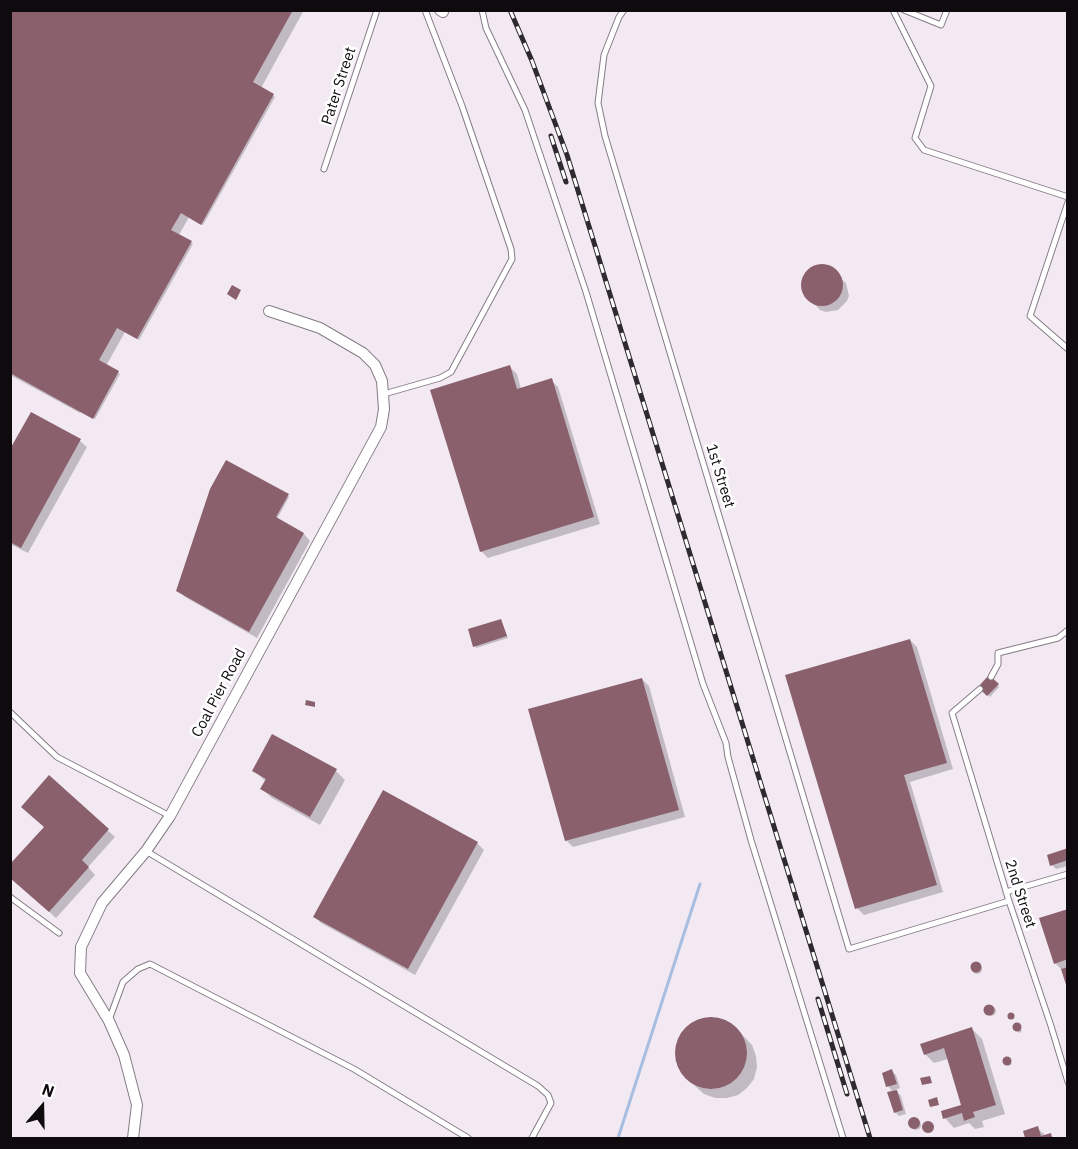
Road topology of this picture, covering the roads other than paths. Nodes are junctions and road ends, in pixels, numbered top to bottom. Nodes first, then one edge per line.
1 (377, 10) edge
2 (425, 10) edge
3 (482, 10) edge
4 (624, 10) edge
5 (893, 10) edge
6 (904, 10) edge
7 (947, 10) edge
8 (324, 169) dead end
9 (1068, 197) edge
10 (1068, 202) edge
11 (269, 311) dead end
12 (1068, 349) edge
13 (384, 394) junction
14 (1067, 631) edge
15 (991, 677) dead end
16 (980, 689) dead end
17 (10, 712) edge
18 (170, 816) junction
19 (147, 851) junction
20 (1068, 874) edge
21 (1006, 892) junction
22 (10, 897) edge
23 (1009, 902) junction
24 (59, 933) dead end
25 (109, 1021) junction
26 (1068, 1082) edge
27 (133, 1138) edge
28 (468, 1138) edge
29 (532, 1138) edge
30 (843, 1138) edge

1 - 8 lane, Pater Street
2 - 13 lane
3 - 30 lane
4 - 23 lane, 1st Street
5 - 9 lane
6 - 7 lane
10 - 12 lane
11 - 13 street, Coal Pier Road
13 - 18 street, Coal Pier Road
14 - 15 lane
16 - 21 lane, 2nd Street
17 - 18 lane
18 - 19 street, Coal Pier Road
19 - 25 street, Coal Pier Road
19 - 29 lane
20 - 21 lane
21 - 23 lane, 2nd Street
22 - 24 lane
23 - 26 lane, 2nd Street
25 - 27 street, Coal Pier Road
25 - 28 lane

